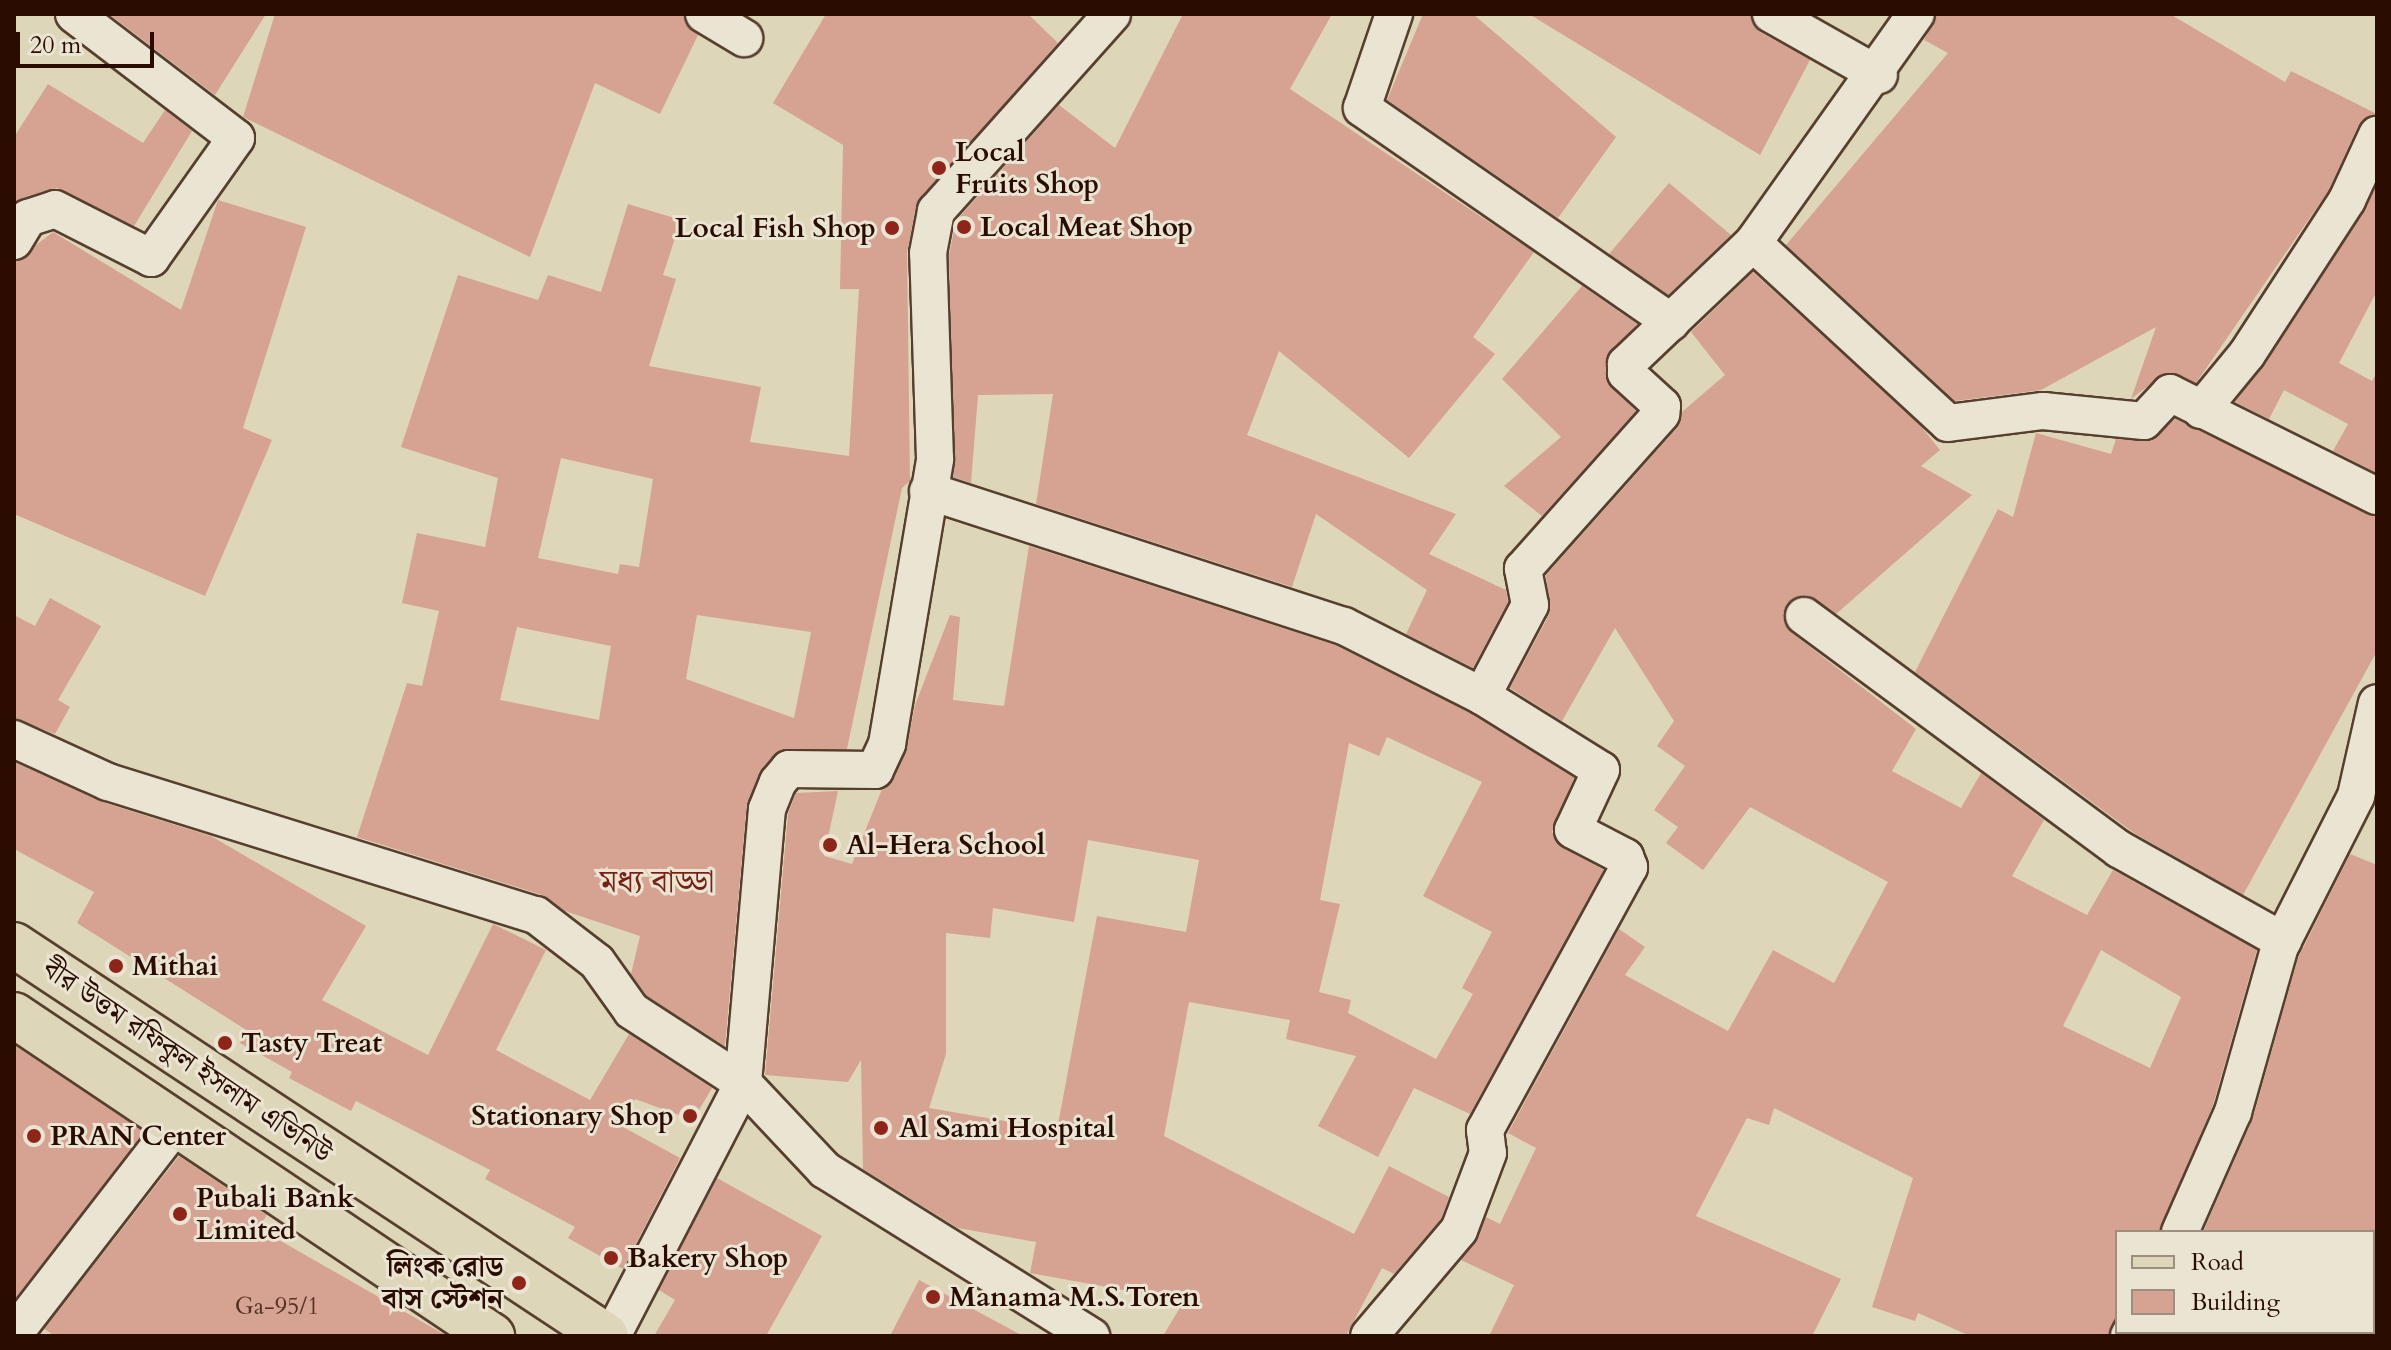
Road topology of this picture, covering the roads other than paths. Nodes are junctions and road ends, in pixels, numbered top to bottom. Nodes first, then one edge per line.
1 (74, 14) edge
2 (704, 14) edge
3 (1112, 14) edge
4 (1394, 14) edge
5 (1771, 14) edge
6 (1916, 14) edge
7 (744, 38) dead end
8 (1879, 75) junction
9 (2377, 135) edge
10 (14, 241) edge
11 (1753, 243) junction
12 (1671, 322) junction
13 (2201, 410) junction
14 (928, 491) junction
15 (2377, 496) edge
16 (1804, 616) dead end
17 (1482, 696) junction
18 (2377, 703) edge
19 (14, 739) edge
20 (2283, 941) junction
21 (14, 945) edge
22 (14, 1015) edge
23 (743, 1083) junction
24 (175, 1126) junction
25 (2181, 1230) edge
26 (14, 1334) edge
27 (492, 1336) edge
28 (606, 1336) edge
29 (612, 1336) edge
30 (1091, 1336) edge
31 (1369, 1336) edge

1 - 10 street
2 - 7 street
3 - 14 street
4 - 12 street
5 - 8 street
6 - 8 street
8 - 11 street
9 - 13 street
11 - 12 street
11 - 13 street
12 - 17 street
13 - 15 street
14 - 17 street
14 - 23 street
16 - 20 street
17 - 31 street
18 - 20 street
19 - 23 street
20 - 25 street
21 - 28 main road, বীর উত্তম রফিকুল ইসলাম এভিনিউ
22 - 24 main road, বীর উত্তম রফিকুল ইসলাম এভিনিউ
23 - 29 street
23 - 30 street
24 - 26 street
24 - 27 main road, বীর উত্তম রফিকুল ইসলাম এভিনিউ

